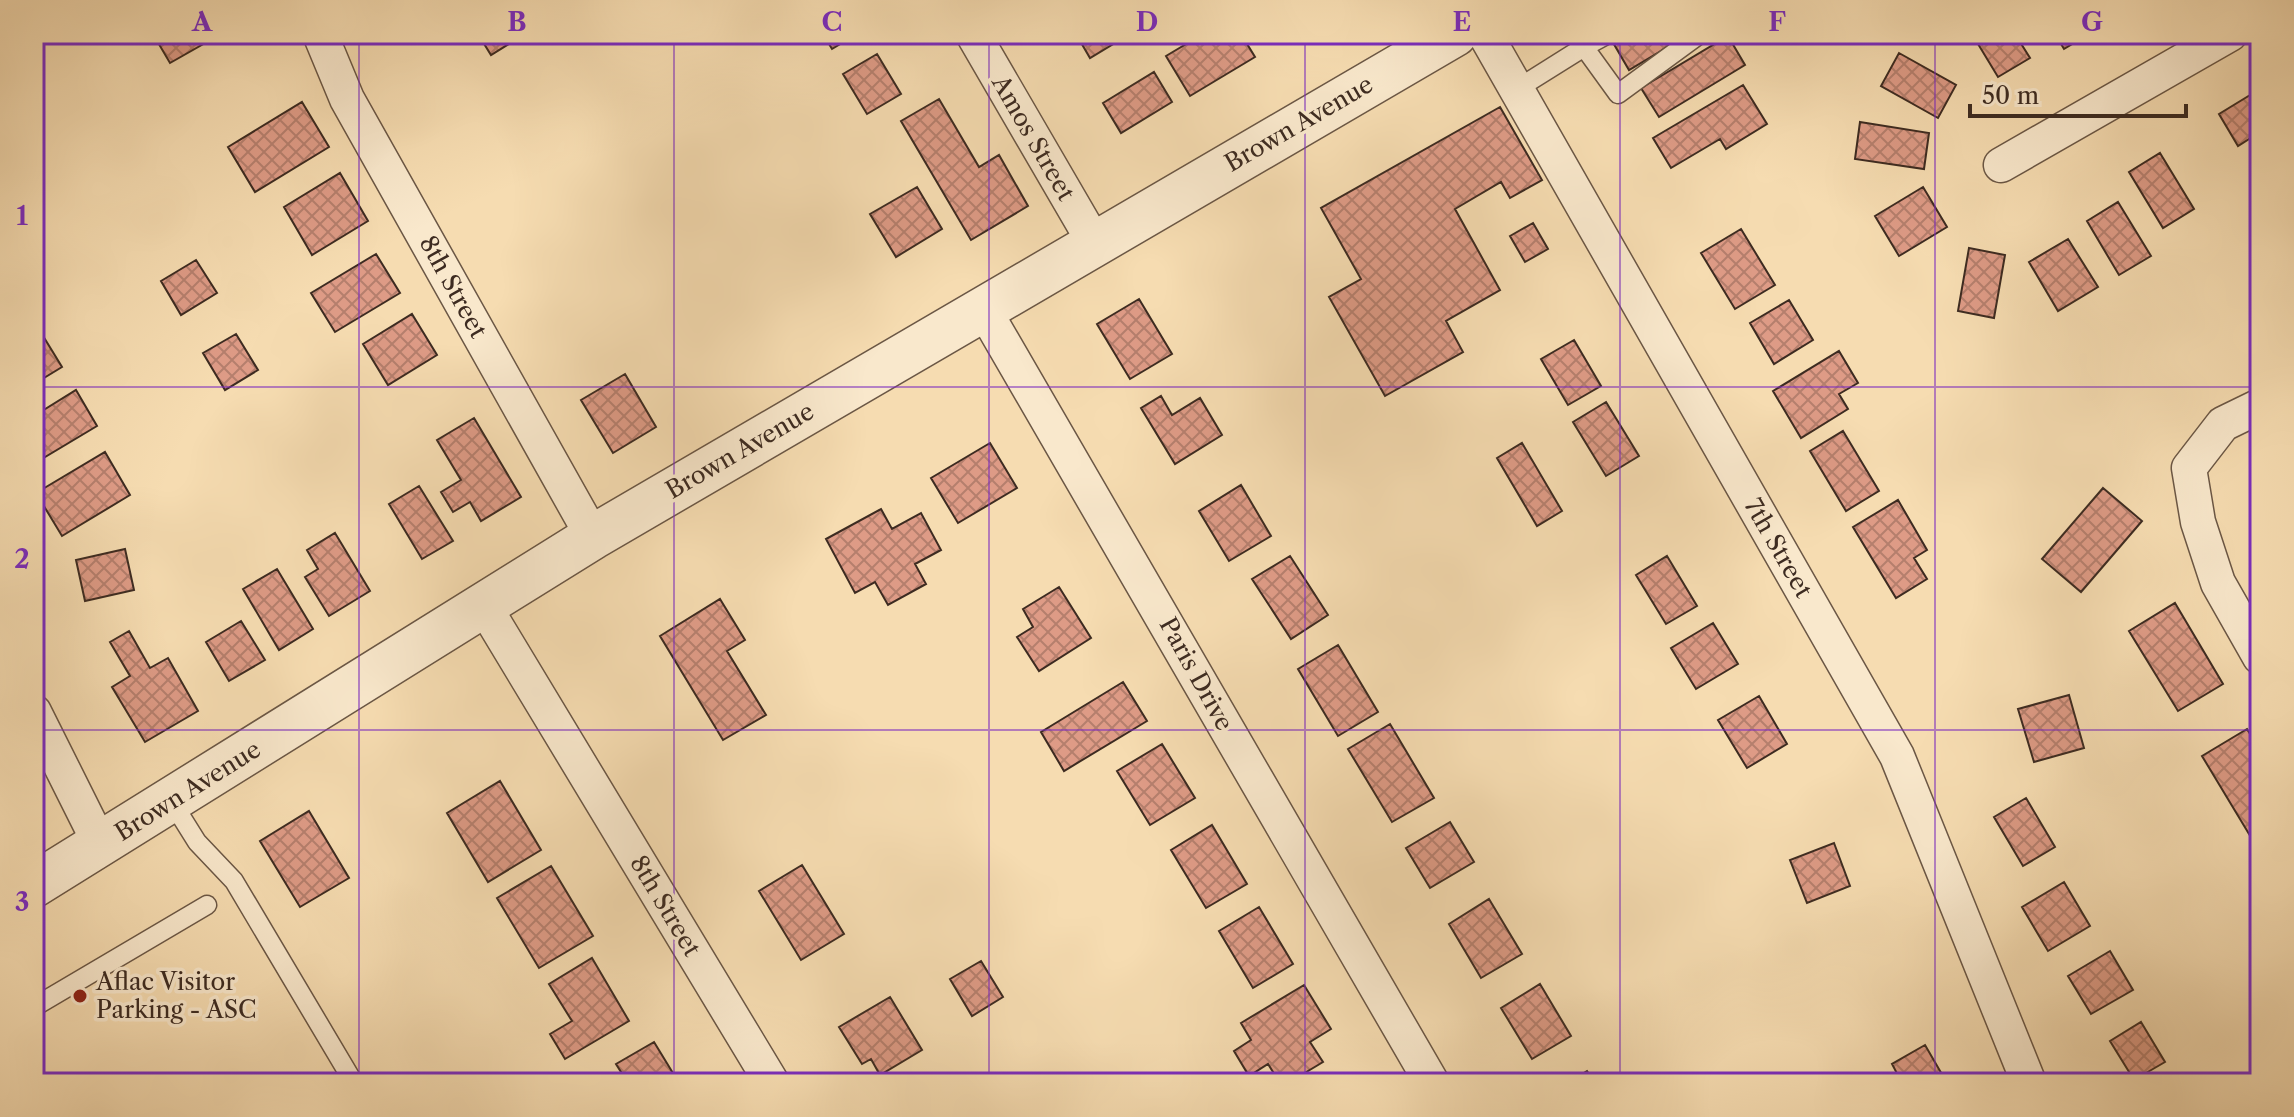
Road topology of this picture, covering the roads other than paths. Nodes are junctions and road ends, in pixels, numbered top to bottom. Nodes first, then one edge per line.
1 (320, 34) edge
2 (973, 34) edge
3 (1455, 34) edge
4 (1485, 34) edge
5 (1608, 34) edge
6 (1700, 34) edge
7 (2230, 34) edge
8 (1581, 40) edge
9 (1517, 89) junction
10 (2001, 165) dead end
11 (1094, 242) junction
12 (984, 310) junction
13 (2260, 406) edge
14 (593, 537) junction
15 (484, 606) junction
16 (2260, 657) edge
17 (34, 712) edge
18 (172, 802) junction
19 (101, 846) junction
20 (34, 885) edge
21 (207, 905) dead end
22 (34, 1007) edge
23 (354, 1083) edge
24 (772, 1083) edge
25 (1432, 1083) edge
26 (2029, 1083) edge

1 - 14 street, 8th Street
2 - 11 street, Amos Street
3 - 11 street, Brown Avenue
4 - 9 street, 7th Street
5 - 8 lane
6 - 8 lane
7 - 10 street
8 - 9 lane
9 - 26 street, 7th Street
11 - 12 street, Brown Avenue
12 - 14 street, Brown Avenue
12 - 25 street, Paris Drive
13 - 16 street
14 - 15 street, Brown Avenue
15 - 18 street, Brown Avenue
15 - 24 street, 8th Street
17 - 19 street
18 - 19 street, Brown Avenue
18 - 23 lane
19 - 20 street, Brown Avenue
21 - 22 lane

